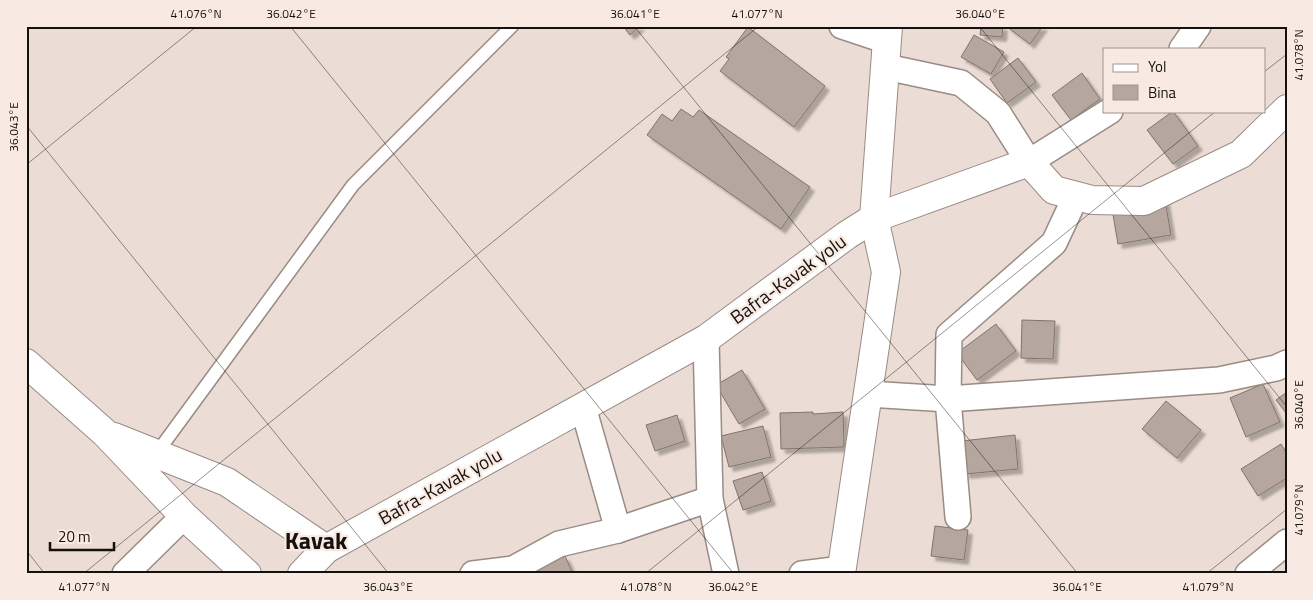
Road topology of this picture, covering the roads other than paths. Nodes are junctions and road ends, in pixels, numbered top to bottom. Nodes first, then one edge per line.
1 (512, 26) edge
2 (842, 26) edge
3 (1198, 26) edge
4 (887, 45) edge
5 (1183, 48) edge
6 (1287, 109) edge
7 (1108, 112) edge
8 (1029, 162) junction
9 (1076, 196) junction
10 (874, 218) junction
11 (706, 339) junction
12 (26, 363) edge
13 (1287, 363) edge
14 (868, 394) junction
15 (948, 399) junction
16 (583, 407) junction
17 (105, 433) junction
18 (156, 454) junction
19 (710, 500) junction
20 (184, 516) junction
21 (958, 517) dead end
22 (618, 530) junction
23 (1287, 542) edge
24 (326, 549) junction
25 (514, 571) edge
26 (841, 571) edge
27 (125, 574) edge
28 (247, 574) edge
29 (302, 574) edge
30 (473, 574) edge
31 (726, 574) edge
32 (802, 574) edge
33 (1248, 574) edge

1 - 18 lane
2 - 4 street
3 - 5 street
4 - 8 street
4 - 10 main road
6 - 9 main road
7 - 8 street
8 - 9 main road
8 - 10 main road, Bafra-Kavak yolu
9 - 15 street
10 - 11 main road, Bafra-Kavak yolu
10 - 14 main road
11 - 16 main road, Bafra-Kavak yolu
11 - 19 street
12 - 17 main road
13 - 15 street
14 - 15 street
14 - 26 main road
15 - 21 street
16 - 22 street
16 - 24 main road, Bafra-Kavak yolu
17 - 18 main road
17 - 20 main road
18 - 24 main road
19 - 22 street
19 - 31 street
20 - 27 street
20 - 28 main road
22 - 25 street
23 - 33 street
24 - 29 main road, Bafra-Kavak yolu
25 - 30 street
26 - 32 street

